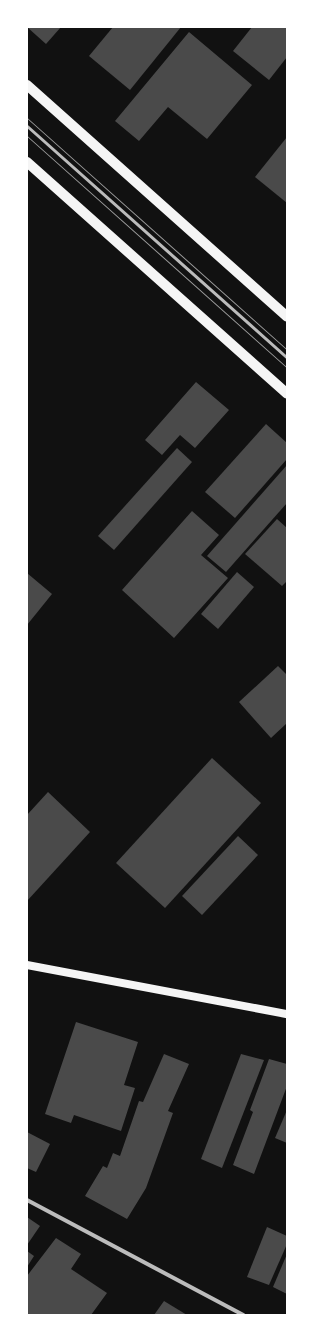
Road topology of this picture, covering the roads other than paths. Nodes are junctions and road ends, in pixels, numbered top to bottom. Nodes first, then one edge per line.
1 (27, 84) edge
2 (27, 126) edge
3 (27, 162) edge
4 (287, 317) edge
5 (287, 358) edge
6 (287, 394) edge
7 (27, 965) edge
8 (287, 1014) edge
9 (27, 1200) edge
10 (243, 1315) edge

1 - 4 main road
2 - 5 lane
3 - 6 main road
7 - 8 main road
9 - 10 street

